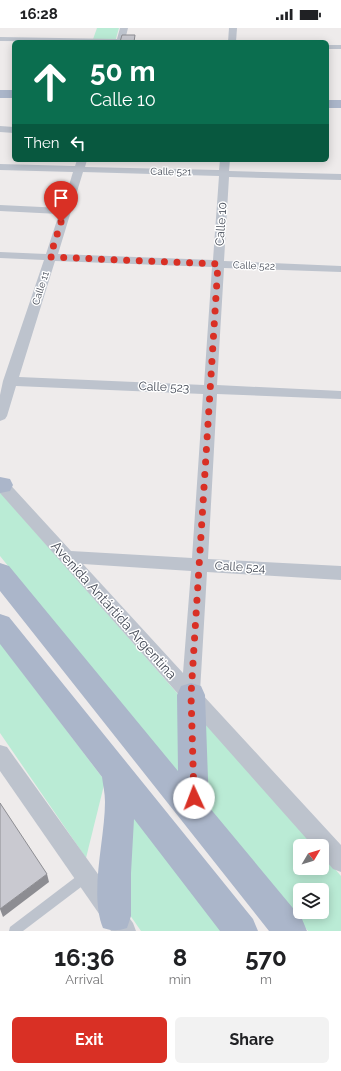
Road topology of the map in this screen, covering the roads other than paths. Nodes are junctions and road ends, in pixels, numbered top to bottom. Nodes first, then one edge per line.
1 (124, 28) edge
2 (233, 28) edge
3 (0, 38) edge
4 (87, 39) edge
5 (98, 40) edge
6 (121, 40) edge
7 (232, 40) edge
8 (329, 47) edge
9 (341, 47) edge
10 (0, 94) edge
11 (12, 94) edge
12 (329, 104) edge
13 (341, 104) edge
14 (0, 129) edge
15 (12, 130) edge
16 (81, 164) edge
17 (225, 166) edge
18 (0, 167) edge
19 (341, 177) edge
20 (0, 208) edge
21 (64, 211) junction
22 (0, 255) edge
23 (50, 257) junction
24 (218, 264) junction
25 (341, 269) edge
26 (10, 381) junction
27 (212, 389) junction
28 (341, 395) edge
29 (0, 416) edge
30 (1, 485) edge
31 (68, 558) junction
32 (200, 565) junction
33 (0, 573) edge
34 (341, 573) edge
35 (0, 625) edge
36 (191, 695) junction
37 (0, 754) edge
38 (116, 771) junction
39 (194, 813) junction
40 (341, 861) edge
41 (87, 876) junction
42 (120, 924) edge
43 (14, 931) edge
44 (241, 931) edge
45 (290, 931) edge

1 - 6 street
2 - 7 street
3 - 4 street
4 - 5 street
8 - 9 street
10 - 11 main road
12 - 13 main road
14 - 15 street
16 - 17 street, Calle 521
16 - 18 street, Calle 521
16 - 21 street, Calle 11
17 - 19 street, Calle 521
17 - 24 street, Calle 10
20 - 21 street
21 - 23 street, Calle 11
22 - 23 street, Calle 522
23 - 24 street, Calle 522
23 - 26 street, Calle 11
24 - 25 street, Calle 522
24 - 27 street, Calle 10
26 - 27 street, Calle 523
26 - 29 street, Calle 11
27 - 28 street, Calle 523
27 - 32 street, Calle 10
30 - 31 street, Avenida Antártida Argentina
31 - 32 street, Calle 524
31 - 36 street, Avenida Antártida Argentina
32 - 34 street, Calle 524
32 - 36 street, Calle 10
33 - 39 main road
35 - 38 main road
36 - 39 main road
36 - 40 street, Avenida Antártida Argentina
37 - 41 street
38 - 42 main road
38 - 44 main road
39 - 45 main road
41 - 42 street
41 - 43 lane

